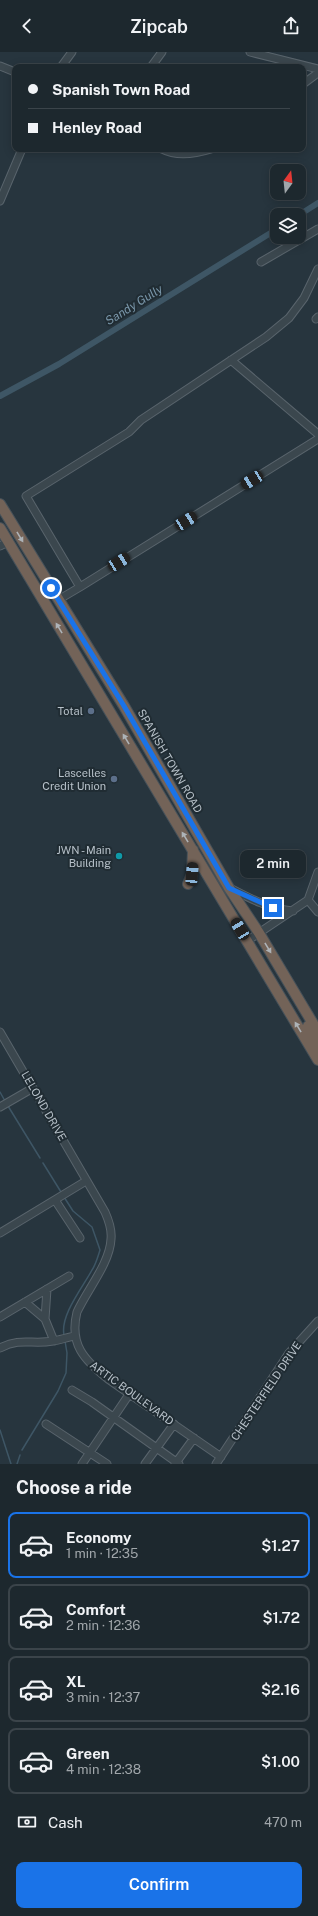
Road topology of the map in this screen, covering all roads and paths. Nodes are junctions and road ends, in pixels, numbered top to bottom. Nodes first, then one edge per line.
1 (72, 52) edge
2 (162, 52) edge
3 (250, 52) edge
4 (63, 64) edge
5 (153, 64) edge
6 (298, 64) edge
7 (0, 66) edge
8 (306, 66) edge
9 (318, 69) edge
10 (12, 71) edge
11 (318, 73) edge
12 (306, 82) edge
13 (21, 152) edge
14 (173, 152) edge
15 (198, 152) edge
16 (0, 201) edge
17 (318, 229) edge
18 (261, 262) dead end
19 (318, 269) edge
20 (231, 360) junction
21 (318, 434) edge
22 (318, 439) edge
23 (0, 504) edge
24 (0, 528) edge
25 (4, 544) edge
26 (80, 587) junction
27 (58, 600) junction
28 (124, 706) junction
29 (112, 714) junction
30 (193, 850) junction
31 (318, 872) edge
32 (188, 884) dead end
33 (229, 888) junction
34 (219, 893) junction
35 (308, 900) junction
36 (293, 911) junction
37 (318, 912) edge
38 (259, 933) junction
39 (247, 941) junction
40 (310, 1019) junction
41 (0, 1032) edge
42 (318, 1032) edge
43 (318, 1046) edge
44 (318, 1060) edge
45 (33, 1088) junction
46 (1, 1106) edge
47 (86, 1181) junction
48 (55, 1200) junction
49 (0, 1233) edge
50 (80, 1238) dead end
51 (69, 1276) dead end
52 (47, 1289) junction
53 (25, 1302) junction
54 (1, 1313) edge
55 (45, 1320) junction
56 (318, 1321) edge
57 (72, 1336) junction
58 (57, 1340) junction
59 (0, 1348) edge
60 (72, 1390) dead end
61 (130, 1393) junction
62 (114, 1418) junction
63 (46, 1424) dead end
64 (174, 1424) junction
65 (194, 1438) junction
66 (156, 1448) junction
67 (90, 1453) junction
68 (221, 1457) junction
69 (177, 1463) edge
70 (82, 1464) edge
71 (107, 1464) edge
72 (145, 1464) edge
73 (216, 1464) edge

1 - 4 street
2 - 5 street
3 - 6 street
7 - 10 street
8 - 9 street
11 - 12 street
13 - 16 street
14 - 15 street
17 - 18 street
19 - 20 street
20 - 21 street
20 - 26 street
22 - 26 street
23 -> 27 highway, SPANISH TOWN ROAD
24 - 25 highway
29 -> 25 highway
26 - 27 street
27 - 28 highway, SPANISH TOWN ROAD
28 - 29 highway
28 - 33 highway, SPANISH TOWN ROAD
30 -> 29 highway
30 - 32 highway
30 - 34 highway
31 - 35 street
33 - 34 street
33 - 36 street
33 - 38 highway, SPANISH TOWN ROAD
34 - 39 highway
35 - 36 street
35 - 37 street
36 - 38 street
38 - 39 street
38 -> 40 highway, SPANISH TOWN ROAD
44 -> 39 highway
40 - 42 highway, SPANISH TOWN ROAD
40 - 43 highway
41 - 45 street, LELOND DRIVE
45 - 46 street
45 - 47 street, LELOND DRIVE
47 - 48 street
47 - 57 street, ARTIC BOULEVARD
48 - 49 street
48 - 50 street
51 - 52 street
52 - 53 street
52 - 55 street
53 - 54 street
53 - 55 street
55 - 58 street
56 - 68 street, CHESTERFIELD DRIVE
57 - 58 street
57 - 61 street, ARTIC BOULEVARD
58 - 59 street
60 - 62 street
61 - 62 street
61 - 64 street, ARTIC BOULEVARD
62 - 66 street
62 - 67 street
63 - 67 street
64 - 65 street, ARTIC BOULEVARD
64 - 66 street
65 - 68 street, ARTIC BOULEVARD
65 - 69 street
66 - 69 street
66 - 72 street
67 - 70 street
67 - 71 street
68 - 73 street, CHESTERFIELD DRIVE

